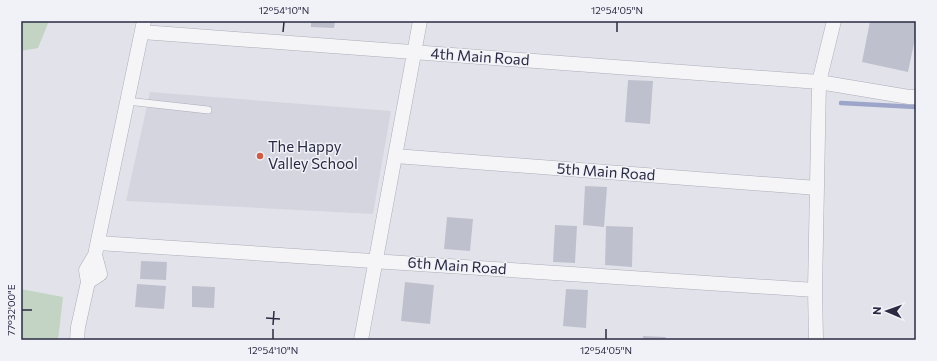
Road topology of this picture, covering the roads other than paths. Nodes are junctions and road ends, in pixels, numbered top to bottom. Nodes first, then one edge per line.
1 (420, 21) edge
2 (834, 21) edge
3 (143, 27) edge
4 (414, 52) junction
5 (819, 82) junction
6 (916, 97) edge
7 (127, 101) junction
8 (208, 110) dead end
9 (395, 156) junction
10 (817, 188) junction
11 (97, 249) junction
12 (375, 260) junction
13 (815, 290) junction
14 (77, 340) edge
15 (361, 340) edge
16 (816, 340) edge

1 - 4 street
2 - 5 street
3 - 4 street, 4th Main Road
3 - 7 street
4 - 5 street, 4th Main Road
4 - 9 street
5 - 6 street, 4th Main Road
5 - 10 street
7 - 8 lane
7 - 11 street
9 - 10 street, 5th Main Road
9 - 12 street
10 - 13 street
11 - 12 street, 6th Main Road
11 - 14 street
12 - 13 street, 6th Main Road
12 - 15 street
13 - 16 street

